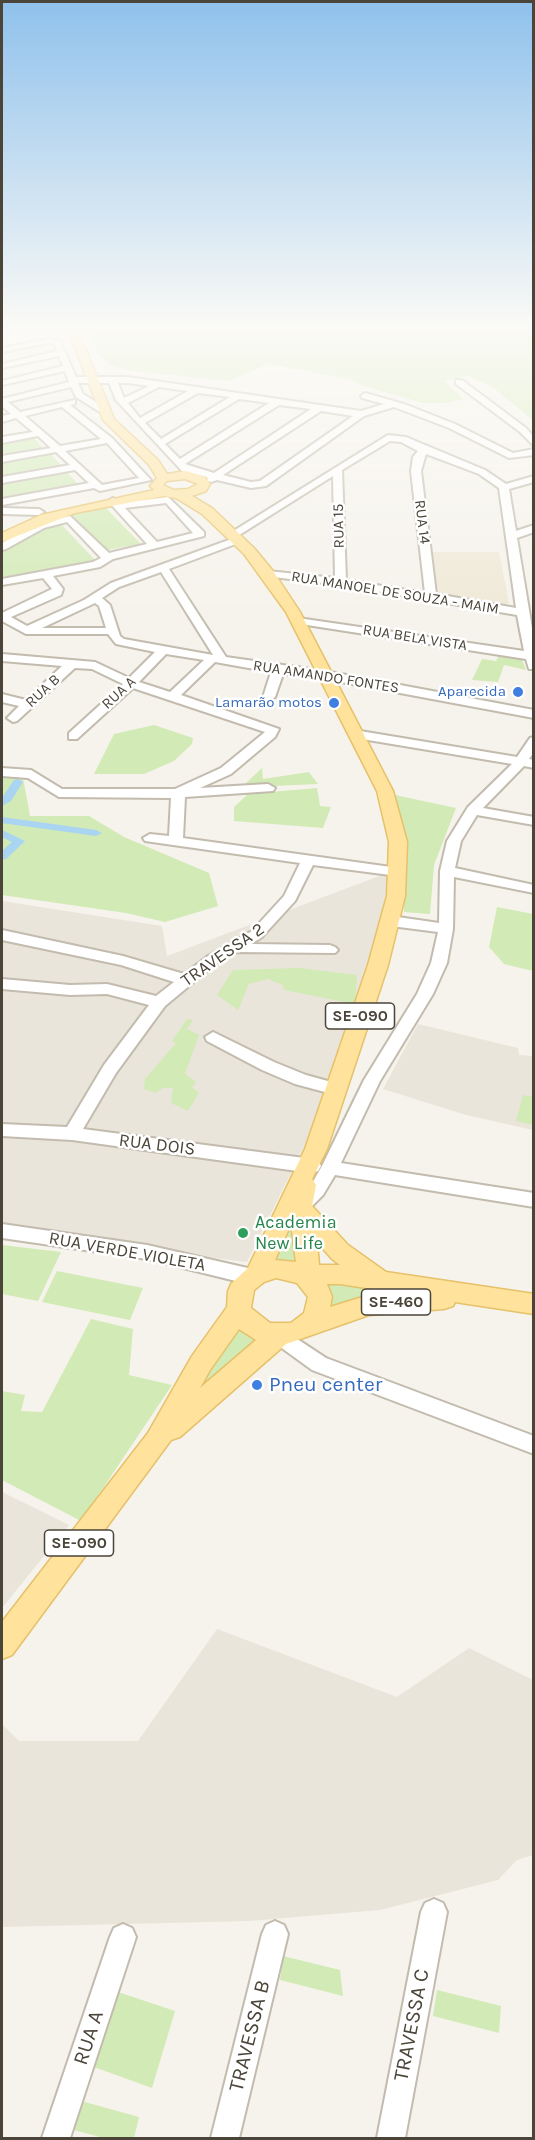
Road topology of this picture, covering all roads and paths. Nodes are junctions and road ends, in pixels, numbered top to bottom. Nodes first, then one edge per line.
1 (36, 430) edge
2 (96, 430) edge
3 (119, 430) edge
4 (147, 430) edge
5 (182, 430) edge
6 (239, 430) edge
7 (287, 430) edge
8 (338, 430) edge
9 (460, 430) edge
10 (523, 430) edge
11 (40, 433) junction
12 (2, 440) edge
13 (109, 440) junction
14 (160, 443) junction
15 (534, 443) edge
16 (59, 449) junction
17 (424, 450) junction
18 (534, 452) edge
19 (2, 459) edge
20 (154, 463) junction
21 (77, 466) junction
22 (183, 470) junction
23 (338, 471) junction
24 (217, 477) junction
25 (534, 478) edge
26 (2, 480) edge
27 (98, 486) junction
28 (201, 486) junction
29 (159, 487) junction
30 (504, 487) junction
31 (179, 494) junction
32 (2, 502) edge
33 (115, 504) junction
34 (207, 510) junction
35 (2, 511) edge
36 (39, 512) junction
37 (2, 528) edge
38 (534, 528) edge
39 (513, 536) junction
40 (235, 537) junction
41 (2, 538) edge
42 (155, 546) junction
43 (2, 547) edge
44 (106, 557) junction
45 (164, 567) junction
46 (45, 574) junction
47 (268, 574) junction
48 (2, 582) edge
49 (340, 582) junction
50 (534, 586) edge
51 (519, 593) junction
52 (95, 597) junction
53 (431, 597) junction
54 (522, 612) junction
55 (4, 621) edge
56 (298, 621) junction
57 (26, 631) junction
58 (115, 636) junction
59 (164, 649) junction
60 (532, 656) edge
61 (2, 657) edge
62 (218, 659) junction
63 (72, 664) junction
64 (278, 670) junction
65 (325, 675) junction
66 (131, 683) junction
67 (172, 697) junction
68 (269, 697) dead end
69 (2, 698) edge
70 (29, 704) junction
71 (534, 714) edge
72 (13, 718) dead end
73 (354, 734) junction
74 (73, 736) dead end
75 (534, 741) edge
76 (527, 763) edge
77 (2, 772) edge
78 (268, 788) dead end
79 (178, 794) junction
80 (473, 810) junction
81 (534, 821) edge
82 (150, 838) dead end
83 (176, 842) junction
84 (308, 860) junction
85 (447, 871) junction
86 (398, 872) junction
87 (534, 889) edge
88 (391, 921) junction
89 (446, 929) junction
90 (2, 935) edge
91 (236, 948) junction
92 (330, 950) dead end
93 (186, 980) junction
94 (2, 984) edge
95 (159, 1002) junction
96 (213, 1038) dead end
97 (336, 1089) junction
98 (2, 1131) edge
99 (72, 1134) junction
100 (316, 1164) junction
101 (534, 1200) edge
102 (300, 1208) junction
103 (2, 1231) edge
104 (255, 1275) junction
105 (307, 1278) junction
106 (382, 1280) junction
107 (487, 1298) junction
108 (534, 1304) edge
109 (239, 1309) junction
110 (310, 1324) junction
111 (279, 1335) junction
112 (157, 1441) junction
113 (534, 1445) edge
114 (2, 1645) edge
115 (434, 1912) dead end
116 (275, 1934) dead end
117 (123, 1937) dead end
118 (56, 2139) edge
119 (225, 2139) edge
120 (391, 2139) edge

1 - 11 street
2 - 13 street
3 - 20 main road
4 - 14 street
5 - 14 street
6 - 22 street
7 - 24 street
8 - 24 street
9 - 18 street
10 - 15 street
11 - 12 street
11 - 16 street
13 - 16 street
13 - 29 street
14 - 22 street
16 - 19 street
16 - 21 street
17 - 23 street
17 - 30 street
17 - 53 street, RUA 14
20 - 22 main road
20 - 29 main road
21 - 26 street
21 - 27 street
22 - 24 street
22 - 28 main road
22 - 29 main road
23 - 40 street
23 - 49 street, RUA 15
24 - 28 street
25 - 30 street
27 - 29 street
27 - 32 street
28 - 31 main road, SE-090
28 - 34 main road, SE-090
29 - 31 main road, SE-090
29 - 33 main road
29 - 36 main road
29 - 42 street
30 - 39 street
31 - 34 main road, SE-090
33 - 41 main road
33 - 42 street
34 - 40 main road, SE-090
35 - 36 street
36 - 37 main road
38 - 39 street
39 - 51 street
40 - 45 street
40 - 47 main road, SE-090
42 - 44 street
43 - 44 street
44 - 46 street
45 - 52 street
45 - 62 street
46 - 48 street
46 - 55 street
47 - 49 street, RUA MANOEL DE SOUZA - MAIM
47 - 56 main road, SE-090
49 - 53 street, RUA MANOEL DE SOUZA - MAIM
50 - 51 street
51 - 54 street
52 - 57 street
52 - 58 street
53 - 54 street, RUA MANOEL DE SOUZA - MAIM
54 - 60 street
55 - 57 street
56 - 60 street, RUA BELA VISTA
56 - 65 main road, SE-090
57 - 58 street, RUA AMANDO FONTES
58 - 59 street, RUA AMANDO FONTES
59 - 62 street, RUA AMANDO FONTES
59 - 66 street, RUA A
61 - 63 street
62 - 64 street, RUA AMANDO FONTES
62 - 67 street
63 - 66 street
63 - 70 street, RUA B
64 - 65 street, RUA AMANDO FONTES
64 - 68 street
65 - 71 street, RUA AMANDO FONTES
65 - 73 main road, SE-090
66 - 67 street
66 - 74 street, RUA A
67 - 79 street
69 - 70 street
70 - 72 street, RUA B
73 - 76 street
73 - 86 main road, SE-090
75 - 76 street
76 - 80 street
77 - 79 street
78 - 79 street
79 - 83 street
80 - 81 street
80 - 85 street
82 - 83 street
83 - 84 street
84 - 86 street
84 - 91 street, TRAVESSA 2
85 - 87 street
85 - 89 street
86 - 88 main road, SE-090
88 - 89 street
88 - 97 main road, SE-090
89 - 100 street
90 - 93 street
91 - 92 street
91 - 93 street, TRAVESSA 2
93 - 95 street, TRAVESSA 2
94 - 95 street
95 - 99 street, TRAVESSA 2
96 - 97 street
97 - 100 main road, SE-090
98 - 99 street, RUA DOIS
99 - 100 street, RUA DOIS
100 - 101 street, RUA DOIS
100 - 102 main road, SE-090
100 - 104 main road, SE-090
102 - 105 main road, SE-090
102 - 106 main road
103 - 104 street, RUA VERDE VIOLETA
104 - 105 main road
104 - 109 main road
105 - 106 main road, SE-460
105 - 110 main road
106 - 107 main road, SE-460
107 - 108 main road, SE-460
107 - 110 main road, SE-460
109 - 111 main road
109 - 112 main road, SE-090
110 - 111 main road
111 - 112 main road, SE-090
111 - 113 street
112 - 114 main road, SE-090
115 - 120 street, TRAVESSA C
116 - 119 street, TRAVESSA B
117 - 118 street, RUA A

